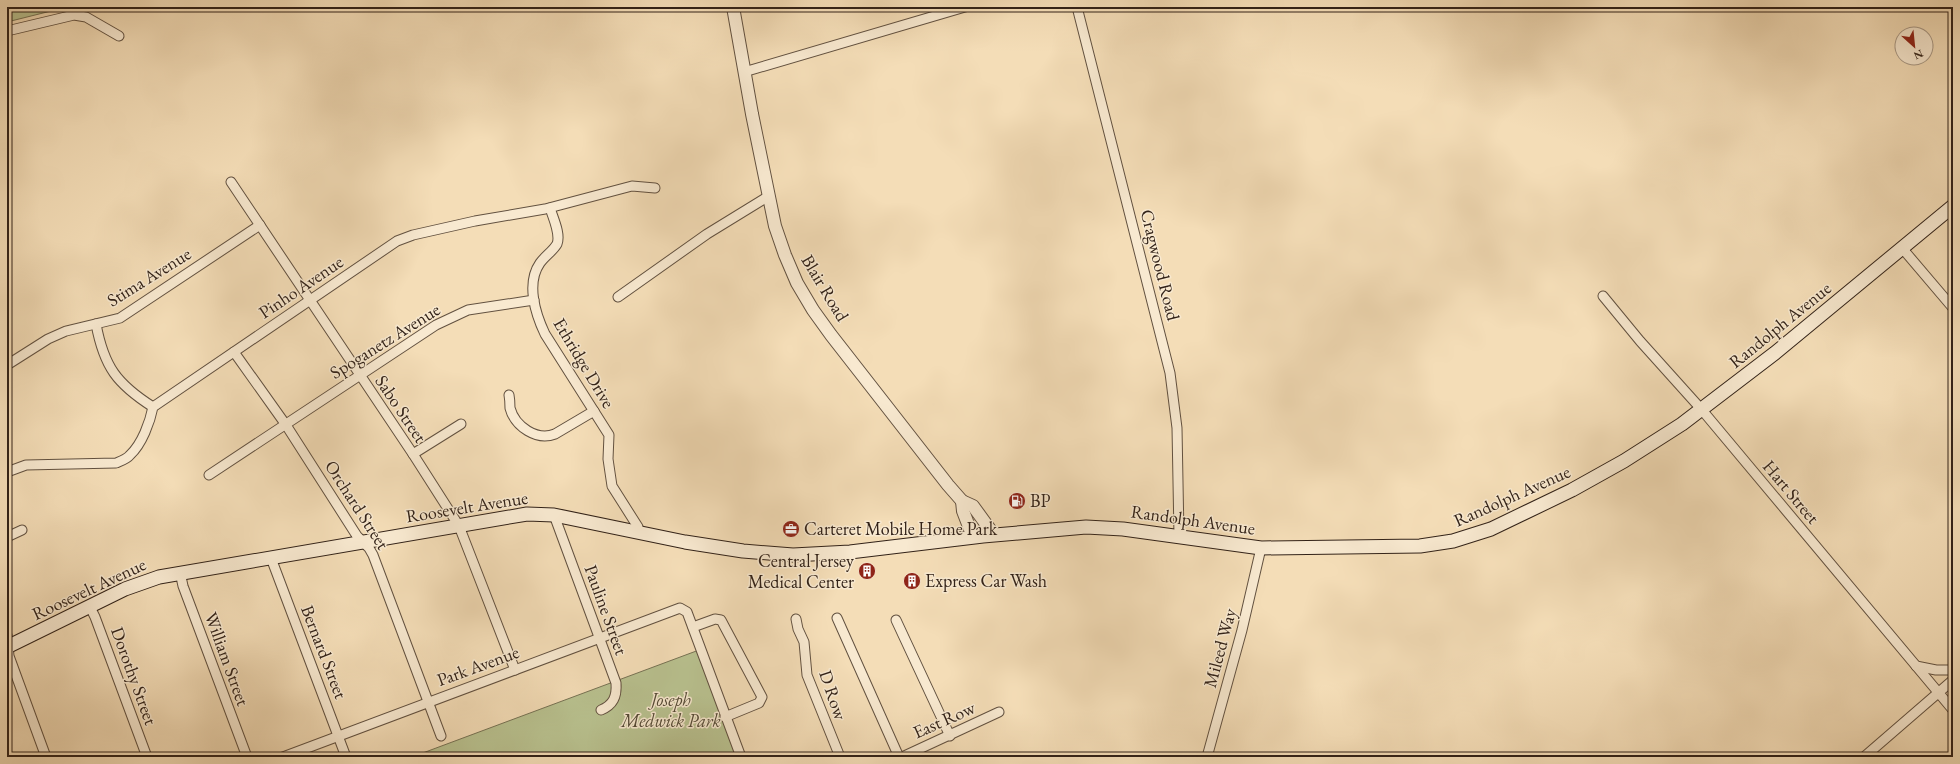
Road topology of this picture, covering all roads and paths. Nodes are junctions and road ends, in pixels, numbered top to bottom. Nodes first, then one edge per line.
1 (733, 7) edge
2 (965, 7) edge
3 (1078, 7) edge
4 (7, 31) edge
5 (119, 36) dead end
6 (744, 72) junction
7 (231, 182) dead end
8 (655, 188) dead end
9 (769, 196) junction
10 (1953, 206) edge
11 (550, 208) junction
12 (260, 225) junction
13 (1902, 248) junction
14 (1603, 296) dead end
15 (618, 297) dead end
16 (310, 300) junction
17 (534, 300) junction
18 (1953, 308) edge
19 (96, 324) junction
20 (234, 352) junction
21 (7, 365) edge
22 (359, 376) junction
23 (509, 395) dead end
24 (153, 407) junction
25 (1702, 410) junction
26 (594, 411) junction
27 (461, 424) dead end
28 (286, 425) junction
29 (413, 454) junction
30 (7, 472) edge
31 (209, 475) dead end
32 (962, 501) junction
33 (554, 515) junction
34 (459, 526) junction
35 (22, 530) dead end
36 (637, 533) junction
37 (994, 535) junction
38 (1179, 536) junction
39 (7, 537) edge
40 (974, 537) junction
41 (363, 543) junction
42 (1261, 548) junction
43 (272, 558) junction
44 (180, 572) junction
45 (90, 607) junction
46 (837, 618) dead end
47 (796, 619) dead end
48 (896, 620) dead end
49 (693, 627) junction
50 (599, 638) junction
51 (7, 643) edge
52 (1916, 666) junction
53 (515, 670) junction
54 (1953, 670) edge
55 (1953, 680) edge
56 (1938, 692) junction
57 (428, 702) junction
58 (601, 710) dead end
59 (1953, 710) edge
60 (1000, 712) dead end
61 (725, 717) junction
62 (338, 736) junction
63 (441, 736) dead end
64 (950, 736) junction
65 (46, 757) edge
66 (147, 757) edge
67 (247, 757) edge
68 (283, 757) edge
69 (346, 757) edge
70 (741, 757) edge
71 (840, 757) edge
72 (900, 757) edge
73 (1207, 757) edge
74 (1864, 757) edge

1 - 6 street, Blair Road
2 - 6 street
3 - 38 street, Cragwood Road
4 - 5 street
6 - 9 street, Blair Road
7 - 12 street, Sabo Street
8 - 11 street, Pinho Avenue
9 - 15 street
9 - 32 street, Blair Road
10 - 13 main road, Randolph Avenue
11 - 16 street, Pinho Avenue
11 - 17 street, Ethridge Drive
12 - 16 street, Sabo Street
12 - 19 street, Stima Avenue
13 - 18 street
13 - 25 main road, Randolph Avenue
14 - 25 street, Hart Street
16 - 20 street, Pinho Avenue
16 - 22 street, Sabo Street
17 - 22 street, Spoganetz Avenue
17 - 26 street, Ethridge Drive
19 - 21 street, Stima Avenue
19 - 24 street
20 - 24 street, Pinho Avenue
20 - 28 street, Orchard Street
22 - 28 street, Spoganetz Avenue
22 - 29 street, Sabo Street
23 - 26 street
24 - 30 street
25 - 42 main road, Randolph Avenue
25 - 52 street, Hart Street
26 - 36 street, Ethridge Drive
27 - 29 street
28 - 31 street, Spoganetz Avenue
28 - 41 street, Orchard Street
29 - 34 street, Sabo Street
32 - 37 street, Blair Road
32 - 40 street
33 - 34 main road, Roosevelt Avenue
33 - 36 main road, Roosevelt Avenue
33 - 50 street, Pauline Street
34 - 41 main road, Roosevelt Avenue
34 - 53 street, Sabo Street
35 - 39 street
36 - 40 main road, Roosevelt Avenue
37 - 38 main road, Randolph Avenue
37 - 40 main road, Roosevelt Avenue
38 - 42 main road, Randolph Avenue
41 - 43 main road, Roosevelt Avenue
41 - 57 street, Orchard Street
42 - 73 street, Mileed Way
43 - 44 main road, Roosevelt Avenue
43 - 62 street, Bernard Street
44 - 45 main road, Roosevelt Avenue
44 - 67 street, William Street
45 - 51 main road, Roosevelt Avenue
45 - 66 street, Dorothy Street
46 - 72 street
47 - 71 street, D Row
48 - 64 street
49 - 50 street, Park Avenue
49 - 61 street
49 - 61 street
50 - 53 street, Park Avenue
50 - 58 street, Pauline Street
51 - 65 street
52 - 54 street
52 - 56 street, Hart Street
53 - 57 street, Park Avenue
55 - 56 street
56 - 59 street, Hart Street
56 - 74 street
57 - 62 street, Park Avenue
57 - 63 street, Orchard Street
60 - 64 street, East Row
61 - 70 street
62 - 68 street, Park Avenue
62 - 69 street, Bernard Street
64 - 72 street, East Row

